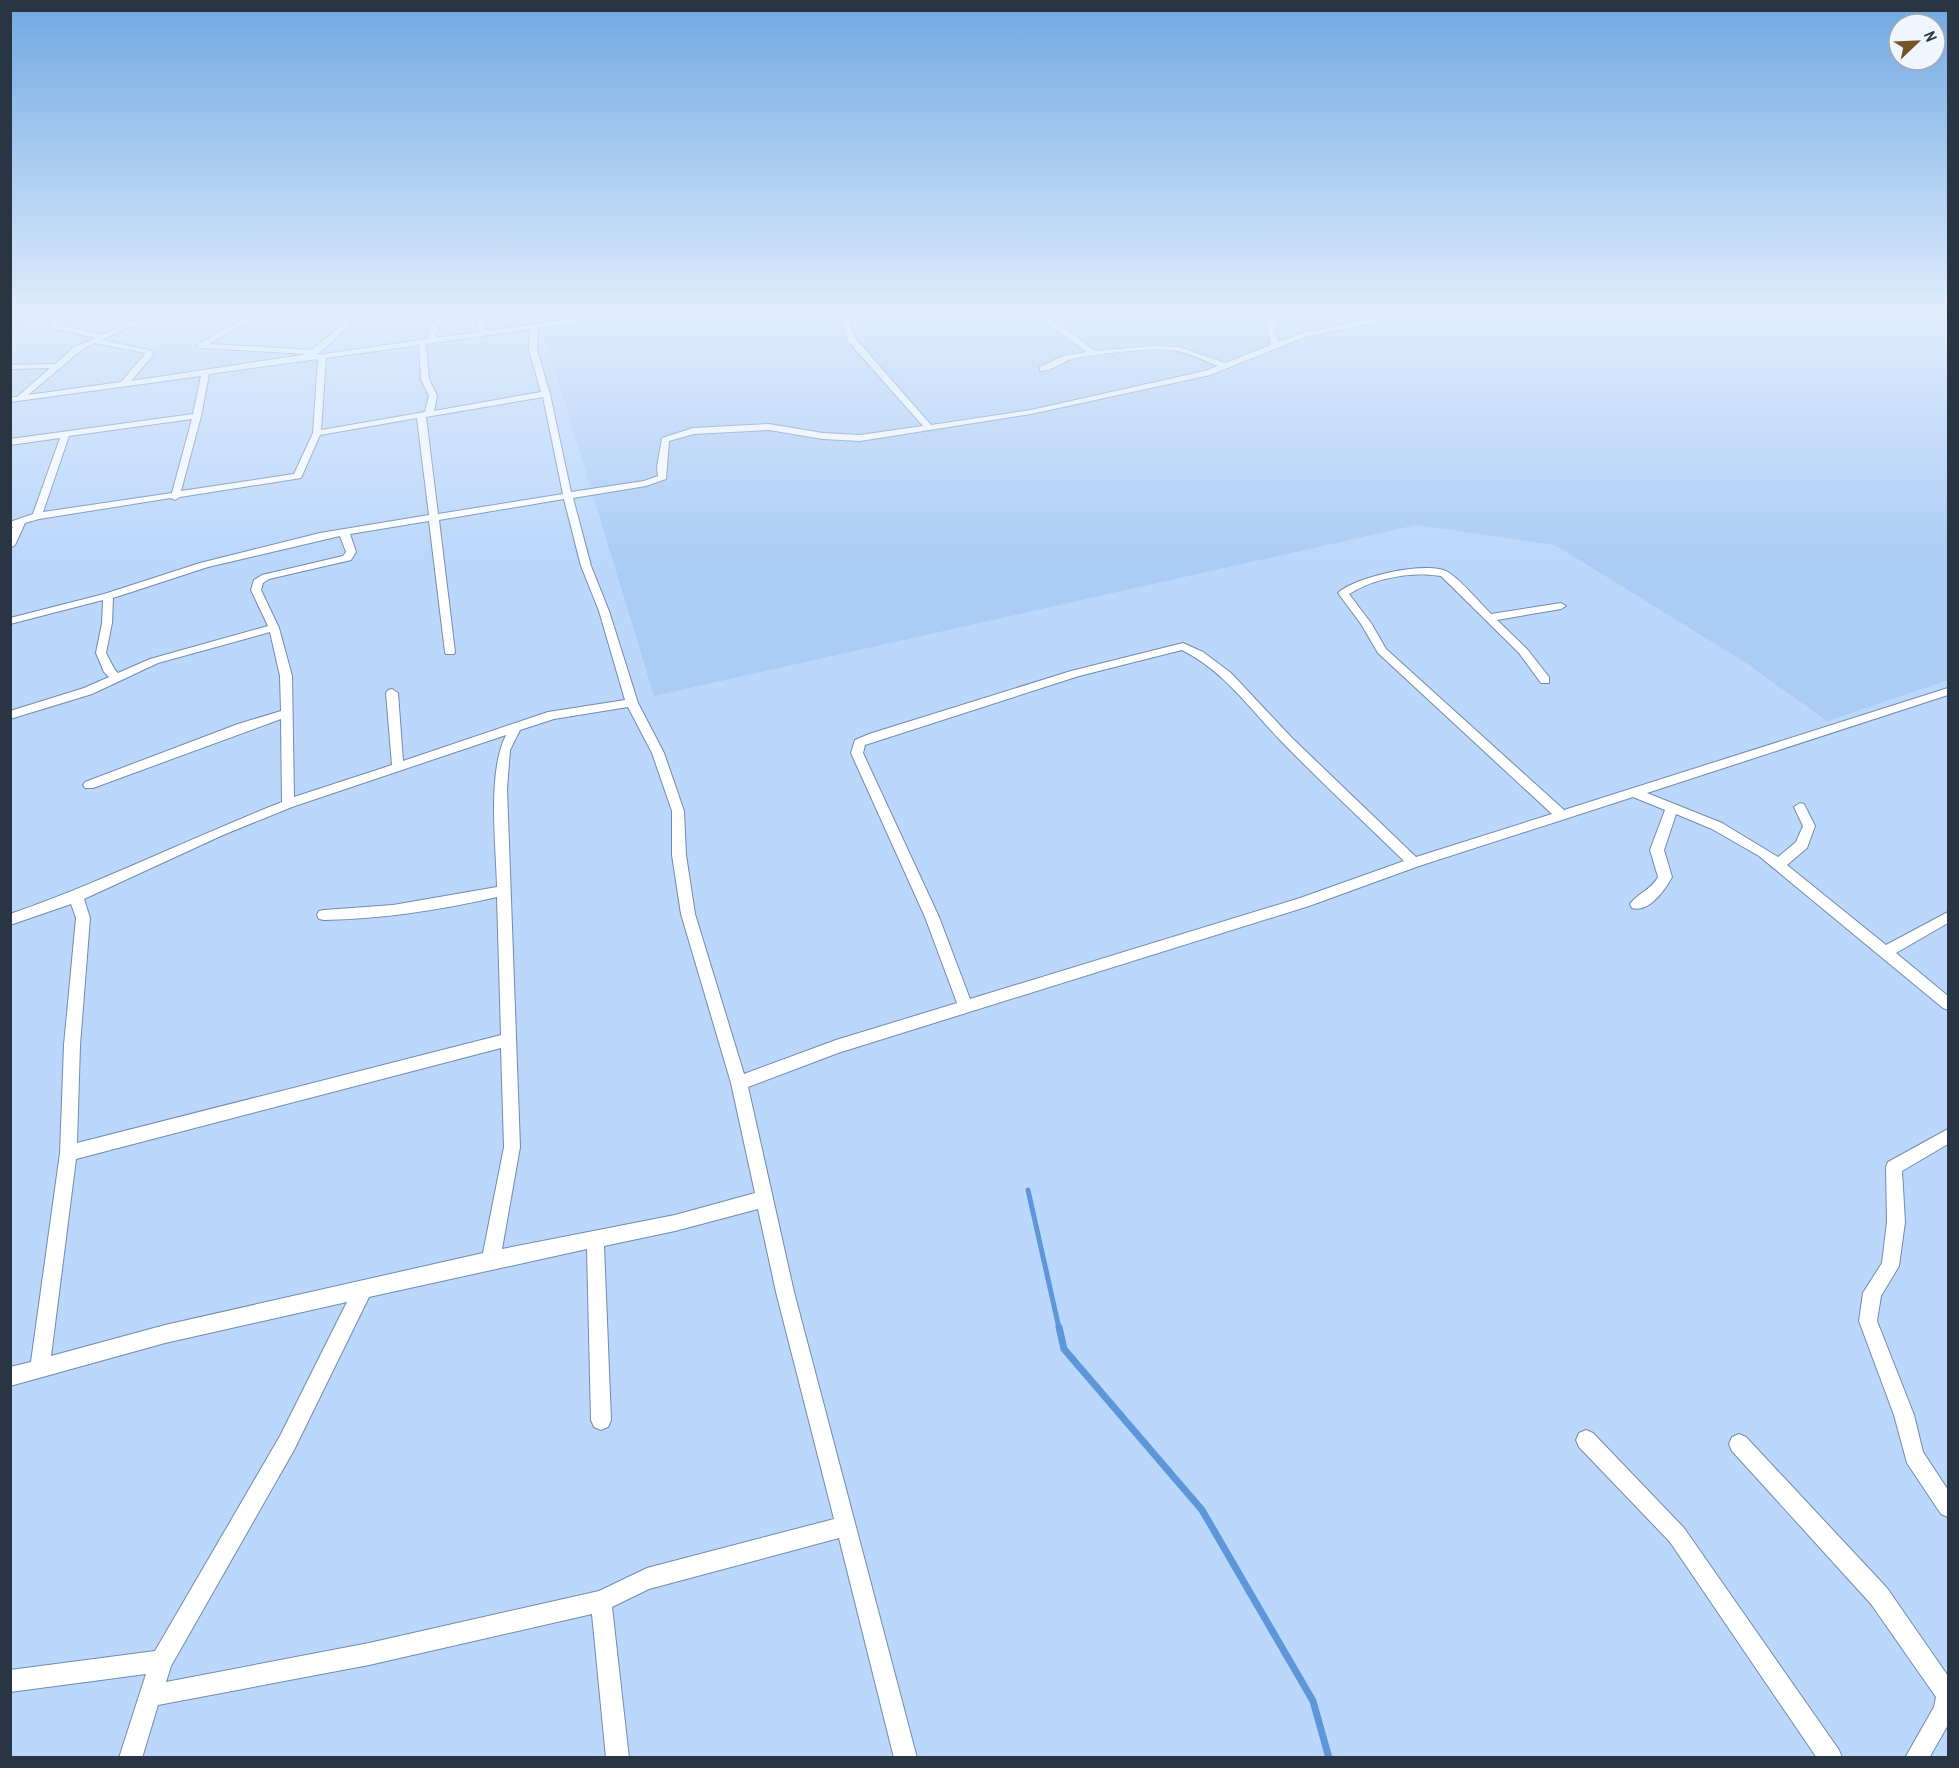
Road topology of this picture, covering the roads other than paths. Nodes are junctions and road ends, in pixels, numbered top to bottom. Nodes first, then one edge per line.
1 (55, 394) edge
2 (202, 394) edge
3 (317, 394) edge
4 (432, 394) edge
5 (546, 394) joint
6 (899, 394) edge
7 (1121, 394) edge
8 (15, 399) edge
9 (425, 414) junction
10 (197, 416) junction
11 (930, 429) junction
12 (317, 433) junction
13 (65, 435) junction
14 (10, 442) edge
15 (567, 496) junction
16 (175, 497) junction
17 (37, 516) junction
18 (433, 519) junction
19 (15, 524) edge
20 (344, 532) junction
21 (10, 545) edge
22 (108, 596) junction
23 (1561, 606) dead end
24 (1488, 618) junction
25 (10, 621) edge
26 (274, 628) junction
27 (450, 652) dead end
28 (118, 678) junction
29 (1545, 680) dead end
30 (1948, 691) edge
31 (392, 693) dead end
32 (632, 703) junction
33 (286, 713) junction
34 (10, 716) edge
35 (515, 728) junction
36 (498, 735) junction
37 (504, 750) junction
38 (398, 768) junction
39 (88, 785) dead end
40 (1636, 793) junction
41 (288, 804) junction
42 (1800, 807) dead end
43 (1672, 809) junction
44 (1562, 816) junction
45 (1414, 863) junction
46 (1779, 864) junction
47 (505, 890) junction
48 (76, 897) junction
49 (1636, 904) dead end
50 (324, 915) dead end
51 (1948, 917) edge
52 (10, 920) edge
53 (1885, 953) junction
54 (1948, 1004) edge
55 (966, 1007) junction
56 (510, 1039) junction
57 (739, 1083) junction
58 (1948, 1136) edge
59 (68, 1153) junction
60 (764, 1199) junction
61 (595, 1239) junction
62 (491, 1260) junction
63 (363, 1289) junction
64 (40, 1367) junction
65 (10, 1377) edge
66 (601, 1420) dead end
67 (1586, 1440) dead end
68 (1738, 1444) dead end
69 (1948, 1507) edge
70 (846, 1526) junction
71 (601, 1601) junction
72 (161, 1661) junction
73 (10, 1680) edge
74 (1948, 1694) edge
75 (149, 1695) junction
76 (130, 1758) edge
77 (618, 1758) edge
78 (906, 1758) edge
79 (1832, 1758) edge
80 (1916, 1758) edge

1 - 8 street
2 - 10 street
3 - 12 street
4 - 9 street
5 - 9 street
5 - 15 street
6 - 11 street
7 - 11 street
9 - 12 street
9 - 18 street
10 - 13 street
10 - 16 street
11 - 15 street
12 - 16 street
13 - 14 street
13 - 17 street
15 - 18 street
15 - 32 street
16 - 17 street
17 - 19 street
18 - 20 street
18 - 27 street
19 - 21 street
20 - 22 street
20 - 26 street
22 - 25 street
22 - 28 street
23 - 24 street
24 - 29 street
24 - 44 street
26 - 28 street
26 - 33 street
28 - 34 street
30 - 40 street
31 - 38 street
32 - 35 street
32 - 57 street
33 - 39 street
33 - 41 street
35 - 36 street
35 - 37 street
36 - 37 street
36 - 38 street
37 - 47 street
38 - 41 street
40 - 43 street
40 - 44 street
41 - 48 street
42 - 46 street
43 - 46 street
43 - 49 street
44 - 45 street
45 - 55 street
45 - 55 street
46 - 53 street
47 - 50 street
47 - 56 street
48 - 52 street
48 - 59 street
51 - 53 street
53 - 54 street
55 - 57 street
56 - 59 street
56 - 62 street
57 - 60 street
58 - 69 street
59 - 64 street
60 - 61 street
60 - 70 street
61 - 62 street
61 - 66 street
62 - 63 street
63 - 64 street
63 - 72 street
64 - 65 street
67 - 79 street
68 - 74 street
70 - 71 street
70 - 78 street
71 - 75 street
71 - 77 street
72 - 73 street
72 - 75 street
74 - 80 street
75 - 76 street

